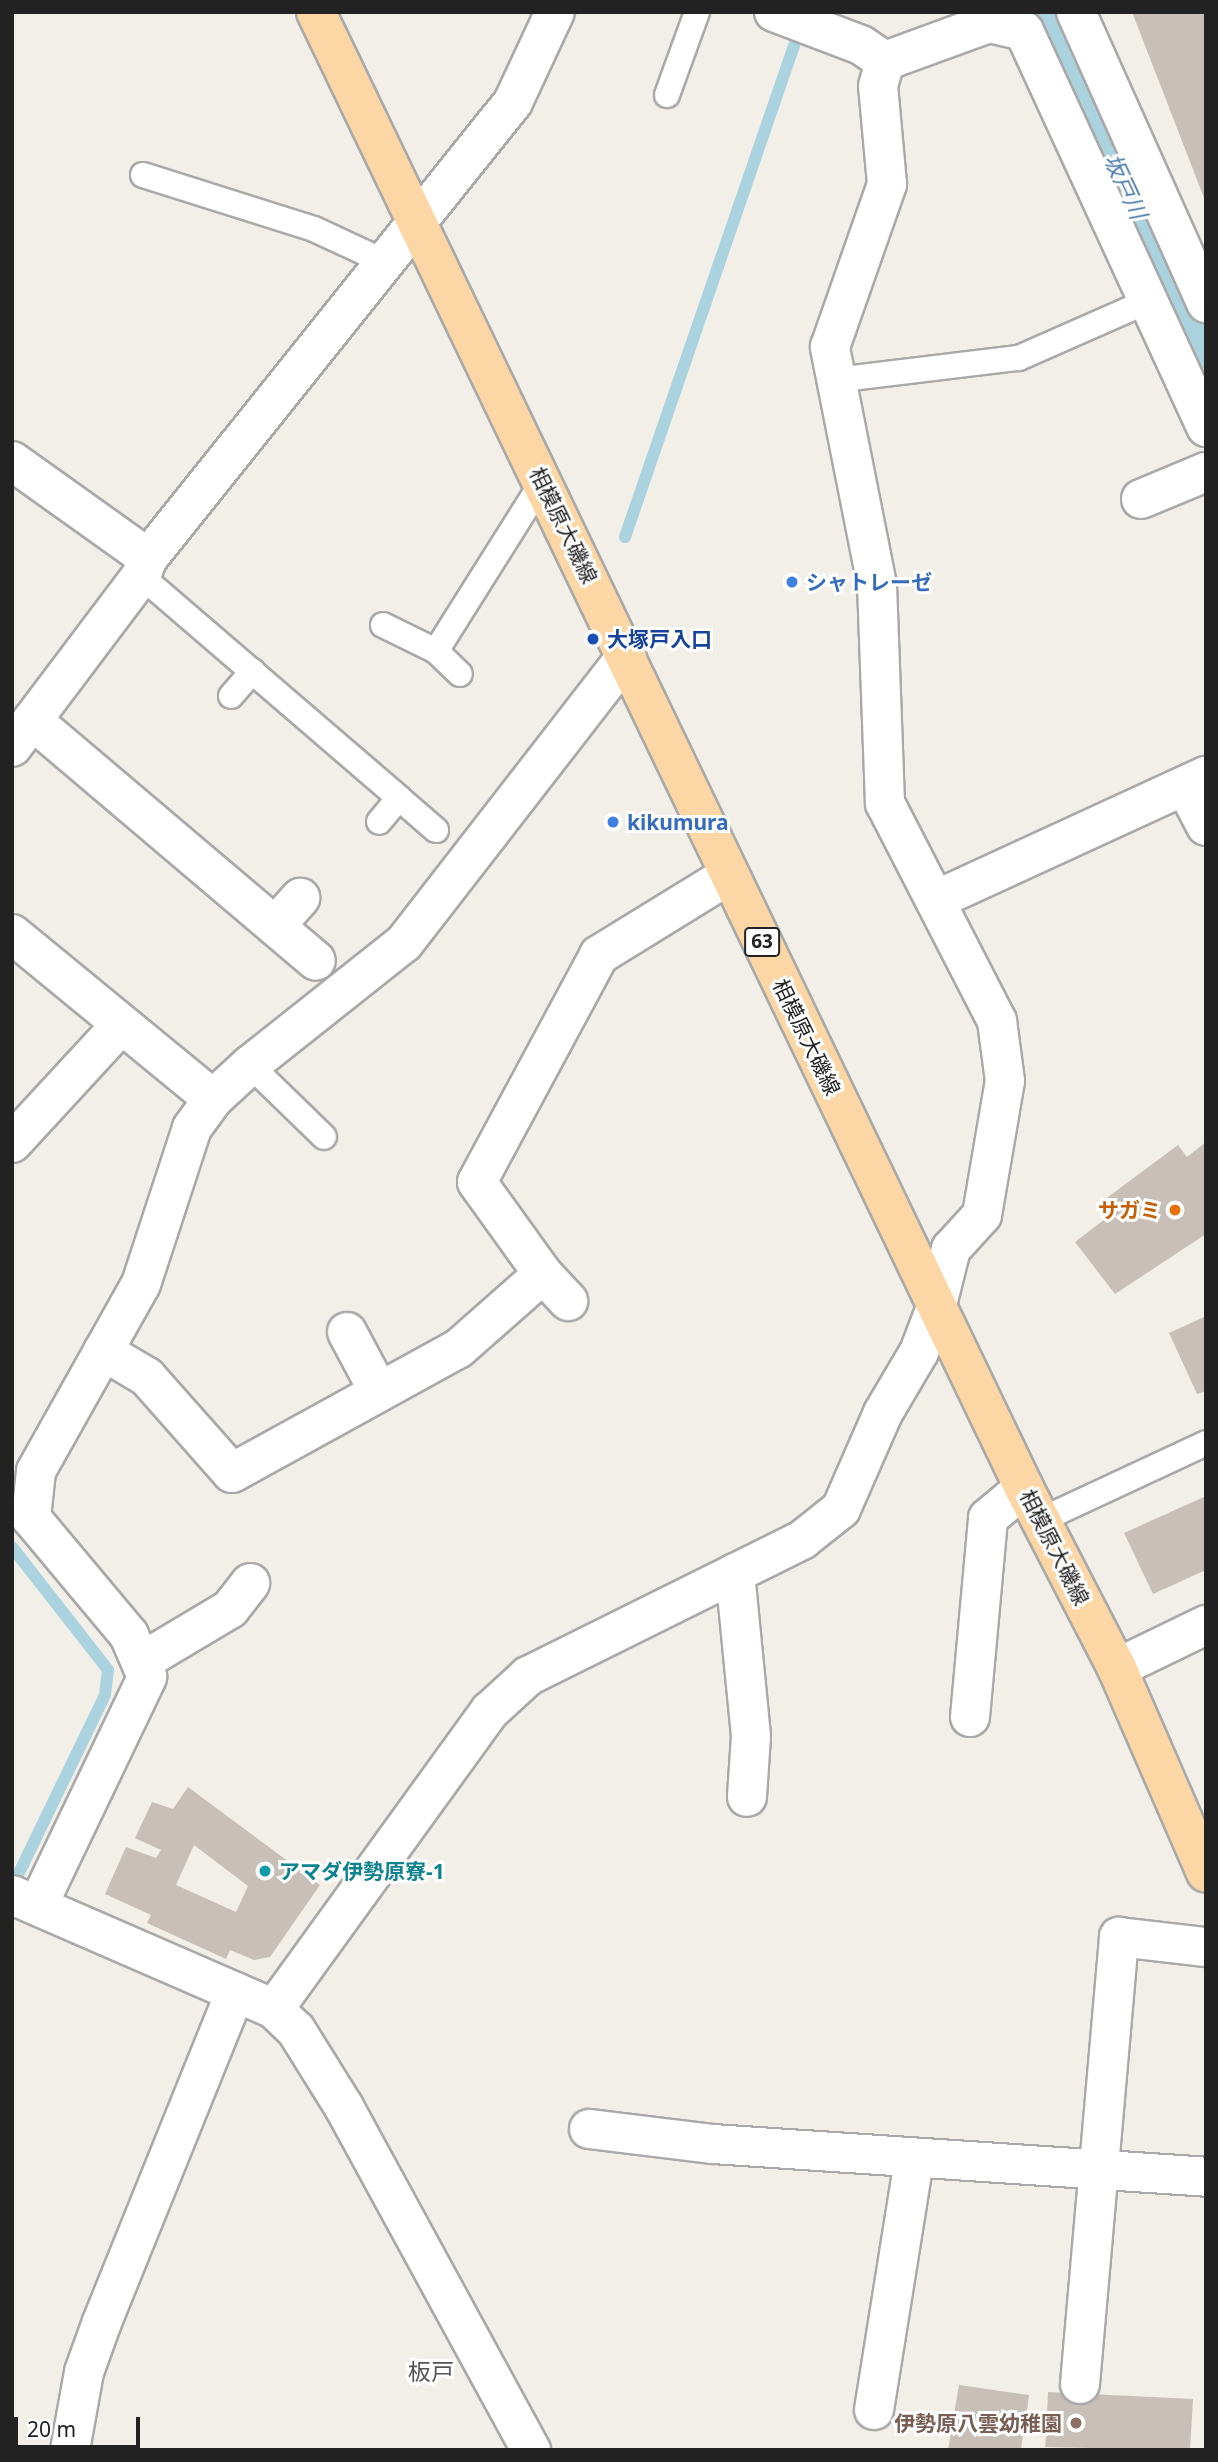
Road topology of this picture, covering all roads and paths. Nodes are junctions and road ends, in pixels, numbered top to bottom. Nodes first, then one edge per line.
1 (316, 12) edge
2 (555, 12) edge
3 (697, 12) edge
4 (774, 12) edge
5 (1076, 12) edge
6 (1017, 21) edge
7 (885, 61) junction
8 (667, 95) dead end
9 (143, 176) dead end
10 (419, 222) junction
11 (385, 262) junction
12 (1148, 301) junction
13 (1206, 303) edge
14 (836, 380) junction
15 (1206, 427) edge
16 (12, 461) edge
17 (1206, 472) edge
18 (544, 481) junction
19 (1141, 499) dead end
20 (145, 567) junction
21 (383, 625) dead end
22 (436, 651) junction
23 (627, 656) junction
24 (253, 671) junction
25 (460, 674) dead end
26 (231, 696) dead end
27 (22, 734) edge
28 (1196, 781) edge
29 (399, 798) junction
30 (379, 822) dead end
31 (1206, 826) edge
32 (436, 830) dead end
33 (729, 875) junction
34 (300, 898) dead end
35 (938, 899) junction
36 (275, 926) junction
37 (12, 934) edge
38 (316, 961) dead end
39 (121, 1025) junction
40 (250, 1065) junction
41 (213, 1099) junction
42 (324, 1138) dead end
43 (12, 1143) edge
44 (937, 1305) junction
45 (347, 1332) dead end
46 (103, 1351) junction
47 (379, 1392) junction
48 (1206, 1443) edge
49 (24, 1474) edge
50 (1032, 1504) junction
51 (735, 1573) junction
52 (250, 1583) dead end
53 (1206, 1625) edge
54 (141, 1662) junction
55 (1117, 1668) junction
56 (970, 1717) dead end
57 (747, 1797) dead end
58 (1206, 1873) edge
59 (25, 1900) edge
60 (1206, 1947) edge
61 (235, 1992) junction
62 (274, 2009) junction
63 (589, 2129) dead end
64 (914, 2159) junction
65 (1100, 2172) junction
66 (1206, 2177) edge
67 (1080, 2384) dead end
68 (874, 2410) dead end
69 (70, 2450) edge
70 (531, 2450) edge

1 - 10 main road, 相模原大磯線 / 63
2 - 10 street
3 - 8 lane
4 - 7 street
5 - 13 street
6 - 7 street
6 - 12 street
7 - 14 street
9 - 11 lane
10 - 11 street
10 - 18 main road, 相模原大磯線 / 63
11 - 20 street
12 - 14 lane
12 - 15 street
14 - 35 street
16 - 20 street
17 - 19 street
18 - 22 lane
18 - 23 main road, 相模原大磯線 / 63
20 - 24 lane
20 - 27 street
21 - 22 lane
22 - 25 lane
23 - 33 main road, 相模原大磯線 / 63
23 - 40 street
24 - 26 lane
24 - 29 lane
27 - 36 street
28 - 31 street
28 - 35 street
29 - 30 lane
29 - 32 lane
33 - 44 main road, 相模原大磯線 / 63
33 - 47 street
34 - 36 street
35 - 44 street
36 - 38 street
37 - 39 street
39 - 41 street
39 - 43 street
40 - 41 street
40 - 42 lane
41 - 46 street
44 - 50 main road, 相模原大磯線 / 63
44 - 51 street
45 - 47 street
46 - 47 street
46 - 49 street
48 - 50 lane
49 - 54 street
50 - 55 main road, 相模原大磯線 / 63
50 - 56 street
51 - 57 street
51 - 62 street
52 - 54 street
53 - 55 street
54 - 59 street
55 - 58 main road, 相模原大磯線 / 63
59 - 61 street
60 - 65 street
61 - 62 street
61 - 69 street
62 - 70 street
63 - 64 street
64 - 65 street
64 - 68 street
65 - 66 street
65 - 67 street

